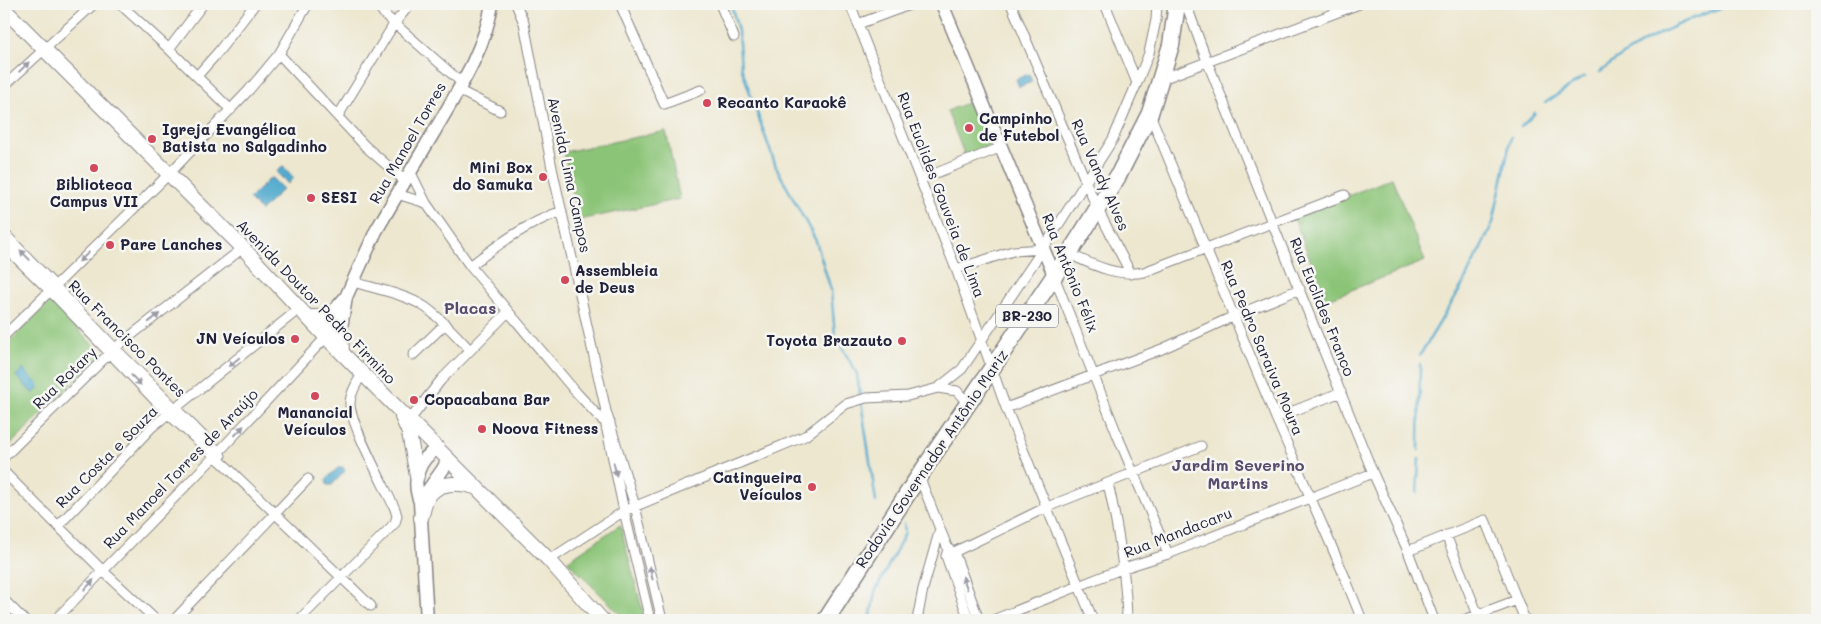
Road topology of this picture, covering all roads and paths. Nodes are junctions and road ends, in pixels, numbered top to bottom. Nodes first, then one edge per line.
1 (94, 4) edge
2 (120, 4) edge
3 (203, 4) edge
4 (255, 4) edge
5 (308, 4) edge
6 (377, 4) edge
7 (492, 4) edge
8 (516, 4) edge
9 (620, 4) edge
10 (720, 4) edge
11 (850, 4) edge
12 (912, 4) edge
13 (942, 4) edge
14 (1011, 4) edge
15 (1105, 4) edge
16 (1156, 4) edge
17 (1177, 4) edge
18 (1186, 4) edge
19 (1359, 4) edge
20 (407, 8) dead end
21 (4, 9) edge
22 (394, 24) junction
23 (858, 24) junction
24 (734, 38) dead end
25 (43, 49) junction
26 (169, 49) junction
27 (278, 54) junction
28 (1207, 61) junction
29 (197, 76) junction
30 (1162, 79) junction
31 (1138, 83) junction
32 (4, 86) edge
33 (460, 86) junction
34 (701, 90) dead end
35 (231, 110) junction
36 (500, 111) dead end
37 (1150, 113) junction
38 (338, 116) junction
39 (1002, 146) junction
40 (169, 174) junction
41 (408, 176) junction
42 (921, 179) junction
43 (1085, 181) junction
44 (397, 194) junction
45 (1345, 194) dead end
46 (426, 203) junction
47 (1097, 208) junction
48 (562, 212) junction
49 (1273, 223) junction
50 (4, 233) edge
51 (4, 246) edge
52 (244, 248) junction
53 (1043, 249) junction
54 (1206, 249) junction
55 (1069, 254) junction
56 (470, 266) junction
57 (956, 269) junction
58 (1131, 274) junction
59 (1054, 275) junction
60 (353, 282) junction
61 (52, 287) junction
62 (1300, 289) junction
63 (346, 297) junction
64 (333, 311) junction
65 (508, 312) junction
66 (303, 313) junction
67 (1234, 316) junction
68 (445, 324) junction
69 (341, 328) junction
70 (4, 336) edge
71 (326, 337) junction
72 (982, 342) junction
73 (470, 350) junction
74 (113, 351) junction
75 (342, 353) junction
76 (413, 355) dead end
77 (992, 369) junction
78 (362, 374) junction
79 (1094, 374) junction
80 (938, 388) junction
81 (1341, 392) junction
82 (968, 404) junction
83 (1006, 408) junction
84 (177, 409) junction
85 (399, 410) junction
86 (169, 415) junction
87 (1276, 418) junction
88 (409, 420) junction
89 (608, 422) junction
90 (1201, 446) dead end
91 (438, 448) junction
92 (217, 454) junction
93 (4, 457) edge
94 (448, 459) junction
95 (4, 472) edge
96 (1373, 473) junction
97 (1134, 474) junction
98 (417, 476) junction
99 (919, 476) junction
100 (308, 479) dead end
101 (1108, 483) junction
102 (477, 488) junction
103 (1311, 497) junction
104 (420, 502) junction
105 (635, 506) junction
106 (1047, 507) junction
107 (624, 511) junction
108 (275, 515) junction
109 (421, 518) junction
110 (58, 526) junction
111 (940, 529) junction
112 (1446, 535) junction
113 (643, 540) junction
114 (632, 542) junction
115 (951, 550) junction
116 (1408, 551) junction
117 (1168, 554) junction
118 (549, 560) junction
119 (1124, 568) junction
120 (102, 570) junction
121 (342, 578) junction
122 (1079, 586) junction
123 (656, 594) junction
124 (645, 597) junction
125 (4, 600) edge
126 (1517, 600) junction
127 (371, 606) dead end
128 (1479, 618) edge
129 (24, 620) edge
130 (55, 620) edge
131 (156, 620) edge
132 (174, 620) edge
133 (299, 620) edge
134 (427, 620) edge
135 (602, 620) edge
136 (650, 620) edge
137 (662, 620) edge
138 (826, 620) edge
139 (917, 620) edge
140 (970, 620) edge
141 (979, 620) edge
142 (993, 620) edge
143 (1092, 620) edge
144 (1127, 620) edge
145 (1362, 620) edge
146 (1434, 620) edge
147 (1464, 620) edge
148 (1524, 620) edge

1 - 25 street
2 - 26 street
3 - 26 street
4 - 29 street
5 - 27 street
6 - 22 street
7 - 33 main road, Rua Manoel Torres
8 - 48 street, Avenida Lima Campos
9 - 34 street
10 - 24 street
11 - 23 street, Rua Euclides Gouveia de Lima
12 - 23 street
13 - 39 main road, Rua Antônio Félix
14 - 43 street, Rua Vandy Alves
15 - 31 street
16 - 31 street
17 - 30 highway, Rodovia Governador Antônio Mariz / BR-230
18 - 28 street, Rua Euclides Franco
19 - 28 street
20 - 22 street
21 - 25 main road, Avenida Doutor Pedro Firmino
22 - 33 street
22 - 38 street
23 - 42 street, Rua Euclides Gouveia de Lima
32 -> 25 street
25 - 40 main road, Avenida Doutor Pedro Firmino
26 - 29 street
27 - 35 street
27 - 38 street
28 - 30 street
28 - 49 street, Rua Euclides Franco
29 - 35 street
30 - 37 highway, Rodovia Governador Antônio Mariz / BR-230
31 - 43 street
33 - 36 street
33 - 41 main road, Rua Manoel Torres
35 - 40 street
37 - 47 highway, Rodovia Governador Antônio Mariz / BR-230
37 - 54 street, Rua Pedro Saraiva Moura
38 - 41 street
39 - 42 street
39 - 53 main road, Rua Antônio Félix
40 - 52 main road, Avenida Doutor Pedro Firmino
40 -> 61 street
41 - 44 main road, Rua Manoel Torres
41 - 46 street
42 - 57 street, Rua Euclides Gouveia de Lima
43 - 47 street, Rua Vandy Alves
43 - 53 street
44 - 46 street
44 - 60 main road, Rua Manoel Torres
45 - 49 street
46 - 56 street
47 - 55 highway, Rodovia Governador Antônio Mariz / BR-230
47 - 58 street, Rua Vandy Alves
48 - 56 street
48 - 89 street, Avenida Lima Campos
49 - 54 street
49 - 62 street, Rua Euclides Franco
61 -> 50 street, Rua Francisco Pontes
51 - 61 street, Rua Francisco Pontes
52 - 66 main road, Avenida Doutor Pedro Firmino
74 -> 52 street, Rua Rotary
53 - 57 street
53 - 59 main road, Rua Antônio Félix
53 - 72 street
54 - 58 street
54 - 67 street, Rua Pedro Saraiva Moura
55 - 58 street
55 - 59 highway, Rodovia Governador Antônio Mariz / BR-230
56 - 65 street
57 - 72 street, Rua Euclides Gouveia de Lima
59 - 77 highway, Rodovia Governador Antônio Mariz / BR-230
59 - 79 street, Rua Antônio Félix
60 - 63 main road, Rua Manoel Torres
60 - 68 street
61 - 70 street
61 - 74 street, Rua Francisco Pontes
62 - 67 street
62 - 81 street, Rua Euclides Franco
63 - 64 main road, Rua Manoel Torres
63 - 69 main road, Rua Manoel Torres
64 - 66 main road
64 - 71 main road, Rua Manoel Torres
65 - 73 street
65 - 89 street
66 - 71 main road, Avenida Doutor Pedro Firmino
66 -> 84 street, Rua Costa e Souza
67 - 79 street
67 - 87 street, Rua Pedro Saraiva Moura
68 - 73 street
68 - 76 street
69 - 71 main road
69 - 75 main road
71 - 75 main road, Avenida Doutor Pedro Firmino
92 -> 71 street, Rua Manoel Torres de Araújo
72 - 77 street, Rua Euclides Gouveia de Lima
72 - 80 street
73 - 88 street
74 - 84 street, Rua Francisco Pontes
74 -> 86 street, Rua Francisco Pontes
74 - 93 street, Rua Rotary
75 - 78 main road, Avenida Doutor Pedro Firmino
77 - 82 highway, Rodovia Governador Antônio Mariz / BR-230
77 - 83 street, Rua Euclides Gouveia de Lima
78 - 85 main road, Avenida Doutor Pedro Firmino
78 - 121 street
79 - 83 street
79 - 97 street, Rua Antônio Félix
80 - 82 street
80 - 105 street
81 - 87 street
81 - 96 street, Rua Euclides Franco
82 - 99 highway, Rodovia Governador Antônio Mariz / BR-230
83 - 106 street, Rua Euclides Gouveia de Lima
84 - 86 street, Rua Costa e Souza
84 - 92 street, Rua Francisco Pontes
85 - 88 main road, Avenida Doutor Pedro Firmino
85 - 98 main road
86 - 92 street, Rua Francisco Pontes
86 - 110 street, Rua Costa e Souza
87 - 103 street, Rua Pedro Saraiva Moura
88 - 91 main road, Avenida Doutor Pedro Firmino
89 - 105 street, Avenida Lima Campos
89 -> 107 street, Avenida Lima Campos
90 - 97 street
91 - 94 main road, Avenida Doutor Pedro Firmino
91 - 98 main road
92 - 108 street, Rua Francisco Pontes
92 - 120 street, Rua Manoel Torres de Araújo
94 - 102 main road, Avenida Doutor Pedro Firmino
94 - 104 main road
95 - 110 street
96 - 103 street, Rua Mandacaru
96 - 116 street, Rua Euclides Franco
97 - 101 street
97 - 117 street, Rua Antônio Félix
98 - 104 main road
99 - 111 street
99 - 138 highway, Rodovia Governador Antônio Mariz / BR-230
100 - 108 street
101 - 106 street
101 - 119 street
102 - 109 main road
102 - 118 main road, Avenida Doutor Pedro Firmino
103 - 117 street, Rua Mandacaru
103 - 145 street, Rua Pedro Saraiva Moura
104 - 109 main road
105 - 107 street
105 - 113 street, Avenida Lima Campos
106 - 115 street
106 - 122 street, Rua Euclides Gouveia de Lima
107 - 114 street, Avenida Lima Campos
107 - 118 street
108 - 121 street, Rua Francisco Pontes
108 - 132 street
109 - 134 main road
110 - 120 street
111 - 115 street
111 - 139 street
112 - 116 street
112 - 126 street
112 - 128 street
113 - 114 street
123 -> 113 street, Avenida Lima Campos
114 - 124 street, Avenida Lima Campos
115 - 140 street
141 -> 115 street
116 - 146 street, Rua Euclides Franco
117 - 119 street, Rua Mandacaru
118 - 135 main road, Avenida Doutor Pedro Firmino
119 - 122 street, Rua Mandacaru
119 - 144 street
130 -> 120 street, Rua Manoel Torres de Araújo
120 - 131 street
121 - 127 street, Rua Francisco Pontes
121 - 133 street
122 - 142 street, Rua Mandacaru
122 - 143 street, Rua Euclides Gouveia de Lima
123 - 124 street
123 - 137 street, Avenida Lima Campos
124 - 136 street, Avenida Lima Campos
125 - 129 street
126 - 128 street
126 - 148 street
128 - 147 street

